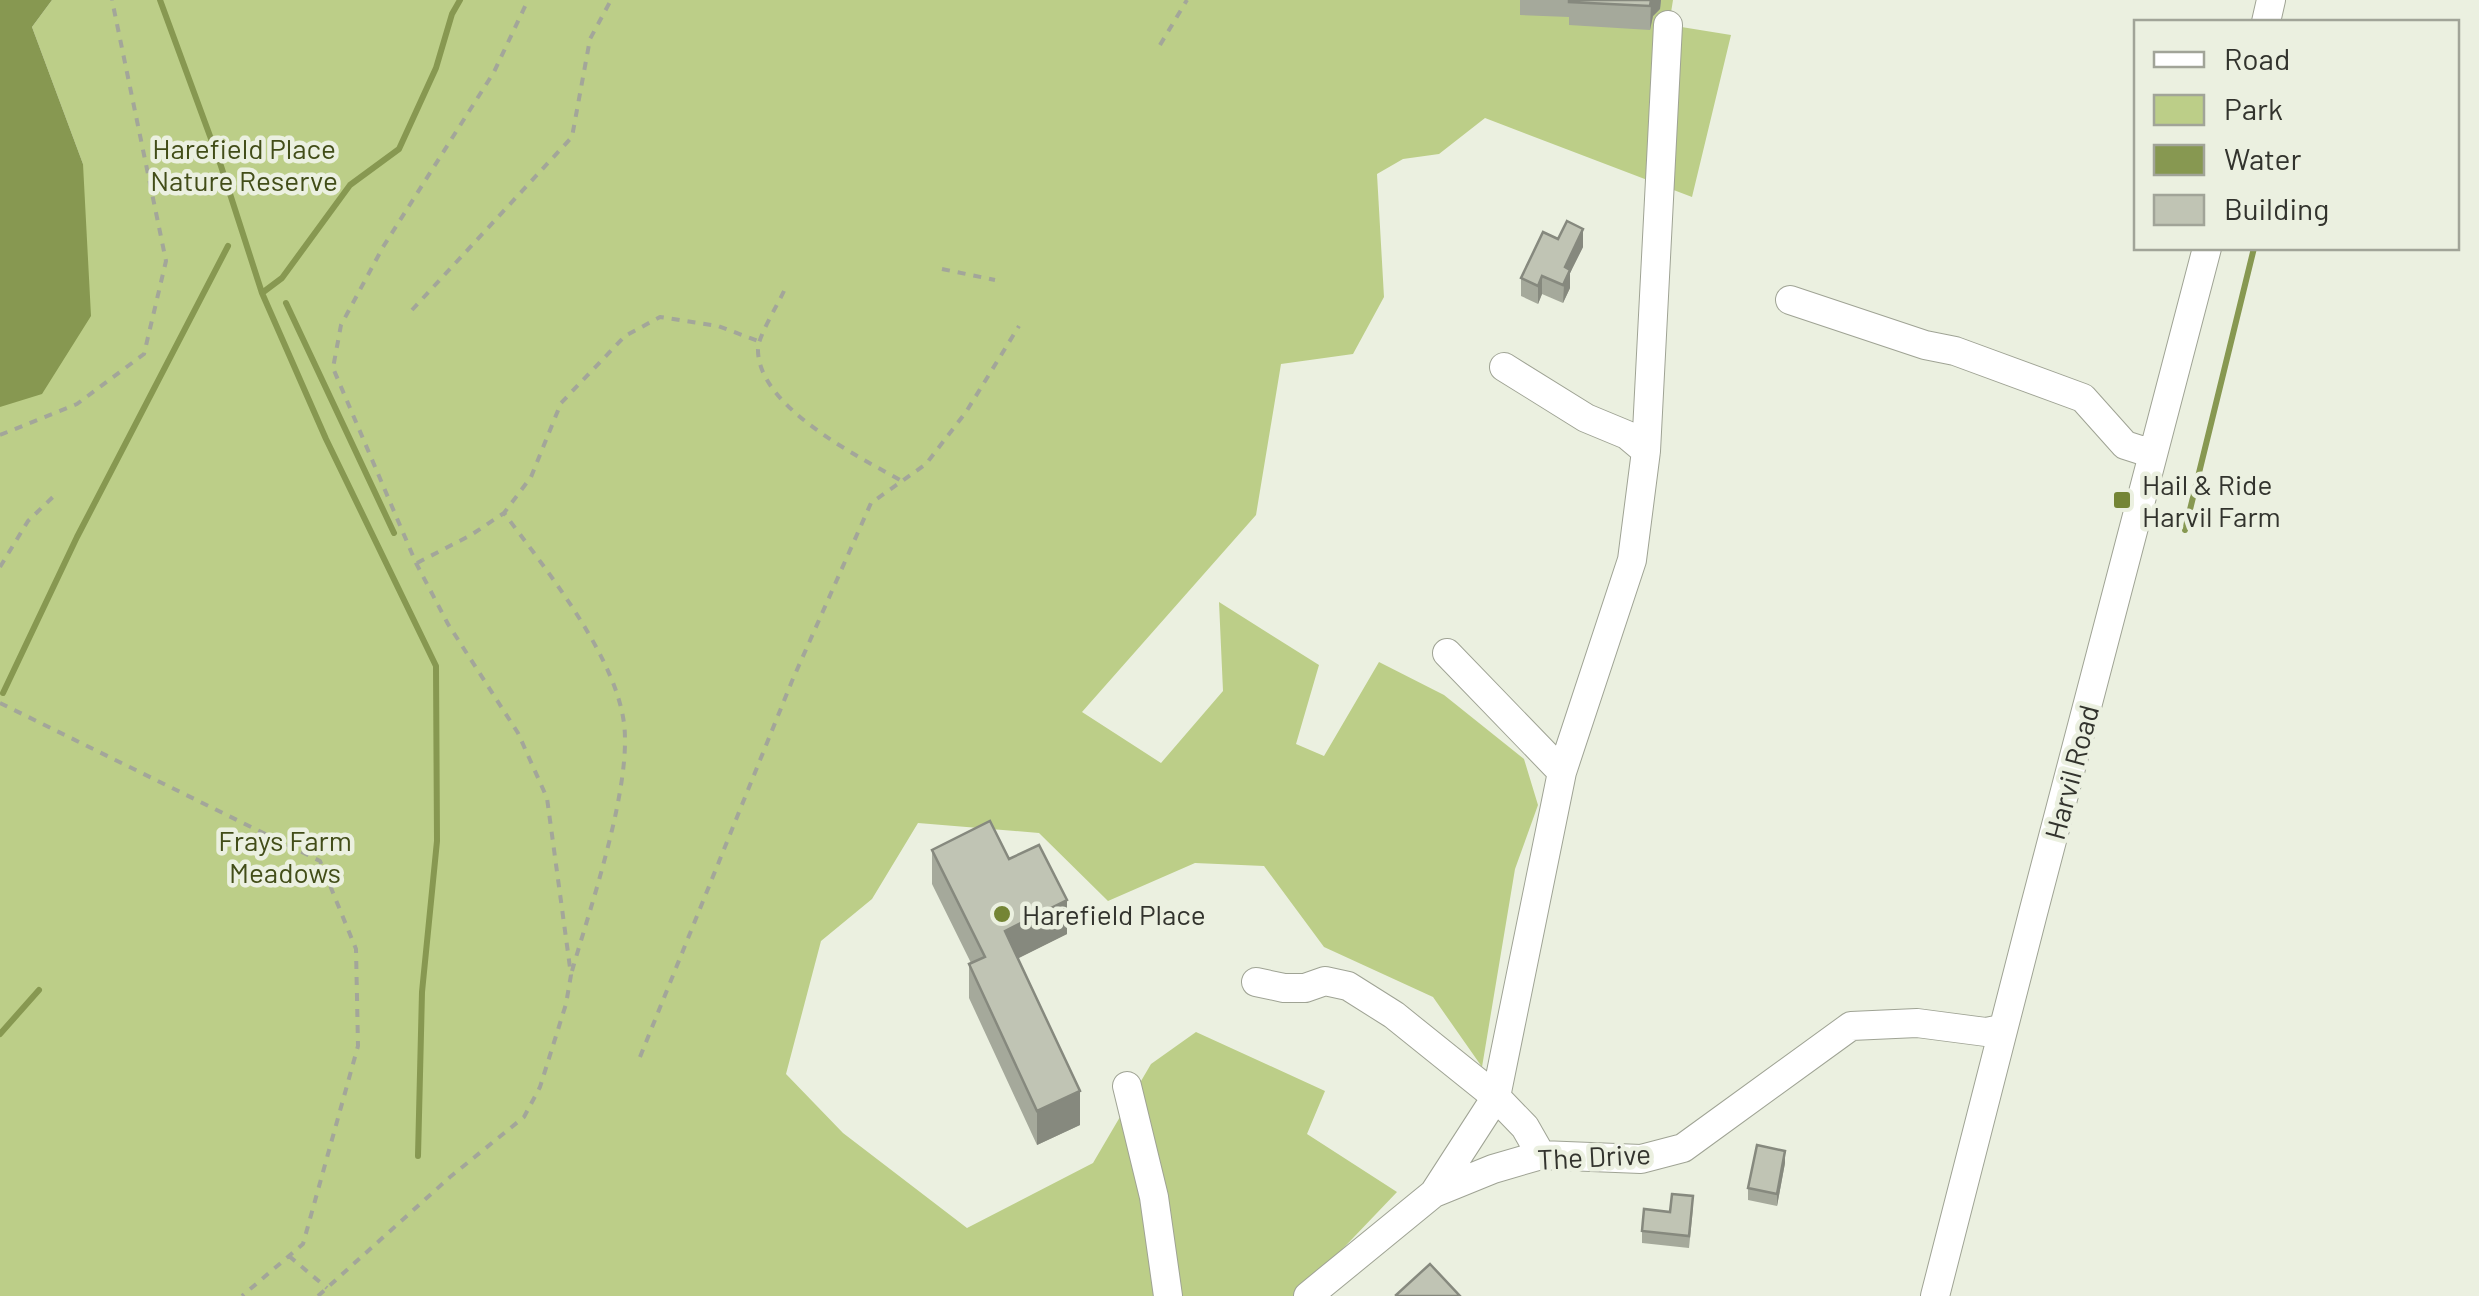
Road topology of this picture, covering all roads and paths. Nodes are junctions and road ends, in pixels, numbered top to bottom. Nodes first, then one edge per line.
1 (112, 0) edge
2 (528, 0) edge
3 (612, 0) edge
4 (1187, 0) edge
5 (1668, 25) dead end
6 (1160, 45) dead end
7 (2206, 250) edge
8 (942, 270) dead end
9 (994, 280) dead end
10 (784, 291) dead end
11 (1790, 300) dead end
12 (412, 310) dead end
13 (1018, 326) dead end
14 (761, 342) junction
15 (1504, 368) dead end
16 (0, 435) edge
17 (1646, 451) junction
18 (2153, 454) junction
19 (902, 481) junction
20 (56, 494) dead end
21 (504, 514) junction
22 (416, 563) junction
23 (0, 567) edge
24 (1447, 653) dead end
25 (0, 704) edge
26 (1562, 772) junction
27 (571, 974) junction
28 (1256, 982) dead end
29 (2001, 1028) junction
30 (640, 1057) dead end
31 (1126, 1086) dead end
32 (1496, 1096) junction
33 (1541, 1156) junction
34 (1434, 1193) junction
35 (289, 1256) junction
36 (327, 1288) junction
37 (242, 1296) edge
38 (318, 1296) edge
39 (1168, 1296) edge
40 (1308, 1296) edge
41 (1935, 1296) edge

1 - 16 path
2 - 22 path
3 - 12 path
4 - 6 path
5 - 17 street
7 - 18 street, Harvil Road
8 - 9 path
10 - 14 path
11 - 18 street
13 - 19 path
14 - 19 path
14 - 21 path
15 - 17 street
17 - 26 street
18 - 29 street, Harvil Road
19 - 30 path
20 - 23 path
21 - 22 path
21 - 27 path
22 - 27 path
24 - 26 street
25 - 35 path
26 - 32 street
27 - 36 path
28 - 32 street
29 - 33 street, The Drive
29 - 41 street, Harvil Road
31 - 39 street
32 - 33 street
32 - 34 street
33 - 34 street, The Drive
34 - 40 street, The Drive
35 - 36 path
35 - 37 path
36 - 38 path

